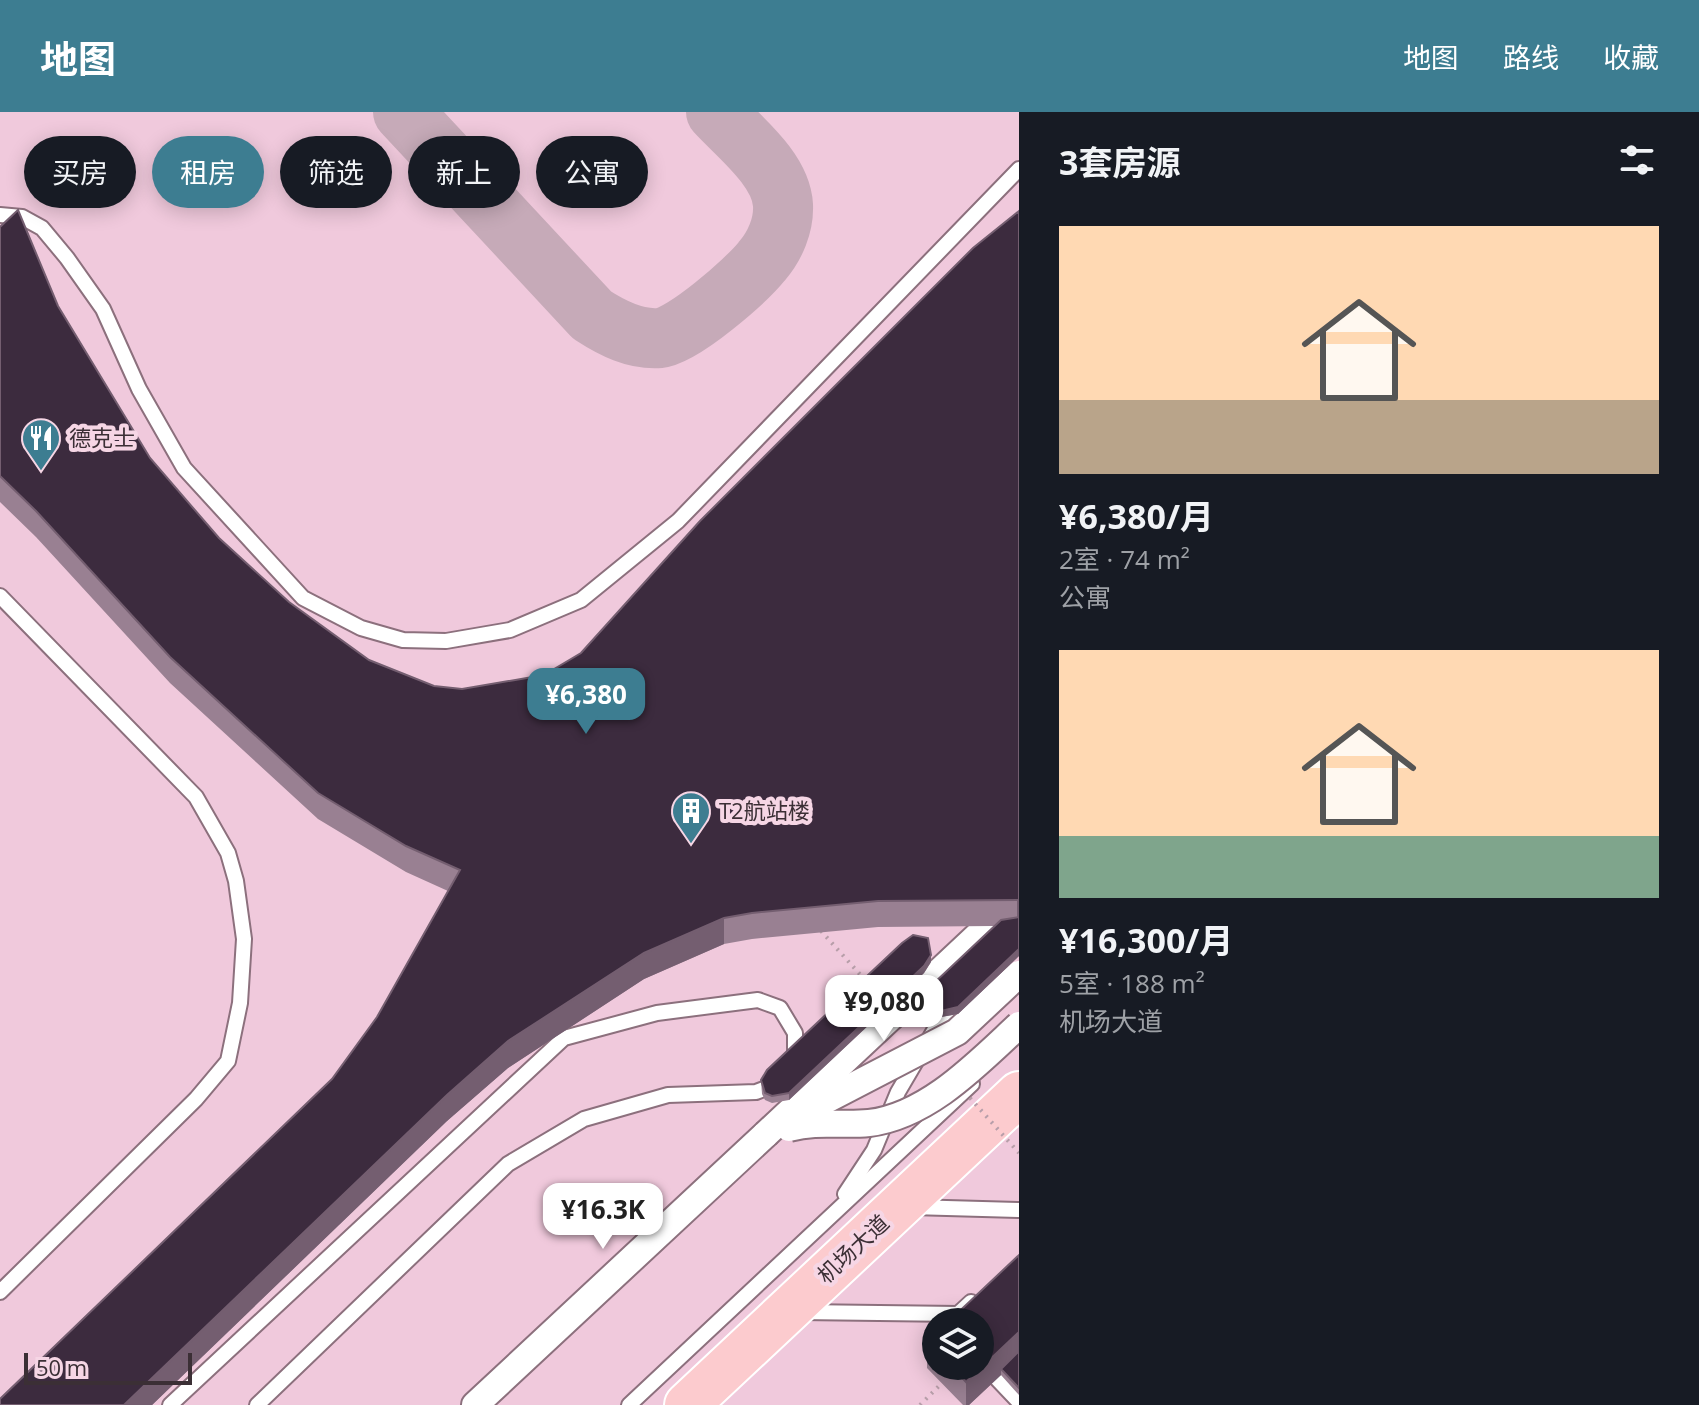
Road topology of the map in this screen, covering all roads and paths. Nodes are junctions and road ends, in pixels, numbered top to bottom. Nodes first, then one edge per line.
1 (1019, 169) edge
2 (0, 215) edge
3 (0, 596) edge
4 (1019, 897) edge
5 (1019, 974) edge
6 (977, 990) edge
7 (1019, 1025) edge
8 (1019, 1040) edge
9 (1019, 1094) edge
10 (766, 1134) junction
11 (898, 1207) junction
12 (1019, 1210) edge
13 (832, 1213) junction
14 (0, 1292) edge
15 (978, 1296) edge
16 (968, 1308) edge
17 (787, 1311) junction
18 (922, 1316) edge
19 (994, 1376) edge
20 (945, 1380) edge
21 (1019, 1402) edge
22 (170, 1405) edge
23 (257, 1405) edge
24 (475, 1405) edge
25 (629, 1405) edge
26 (687, 1405) edge
27 (920, 1405) edge

1 - 2 lane
3 - 14 lane
4 - 10 street, bridge
5 - 10 street, bridge
6 - 13 lane
7 - 10 street, bridge
8 - 13 lane
9 - 11 highway, 机场大道
10 - 24 street
11 - 12 lane
11 - 17 highway, 机场大道
13 - 25 lane
15 - 16 lane
17 - 18 lane
17 - 26 highway, 机场大道
19 - 21 lane
20 - 27 path
22 - 23 lane

